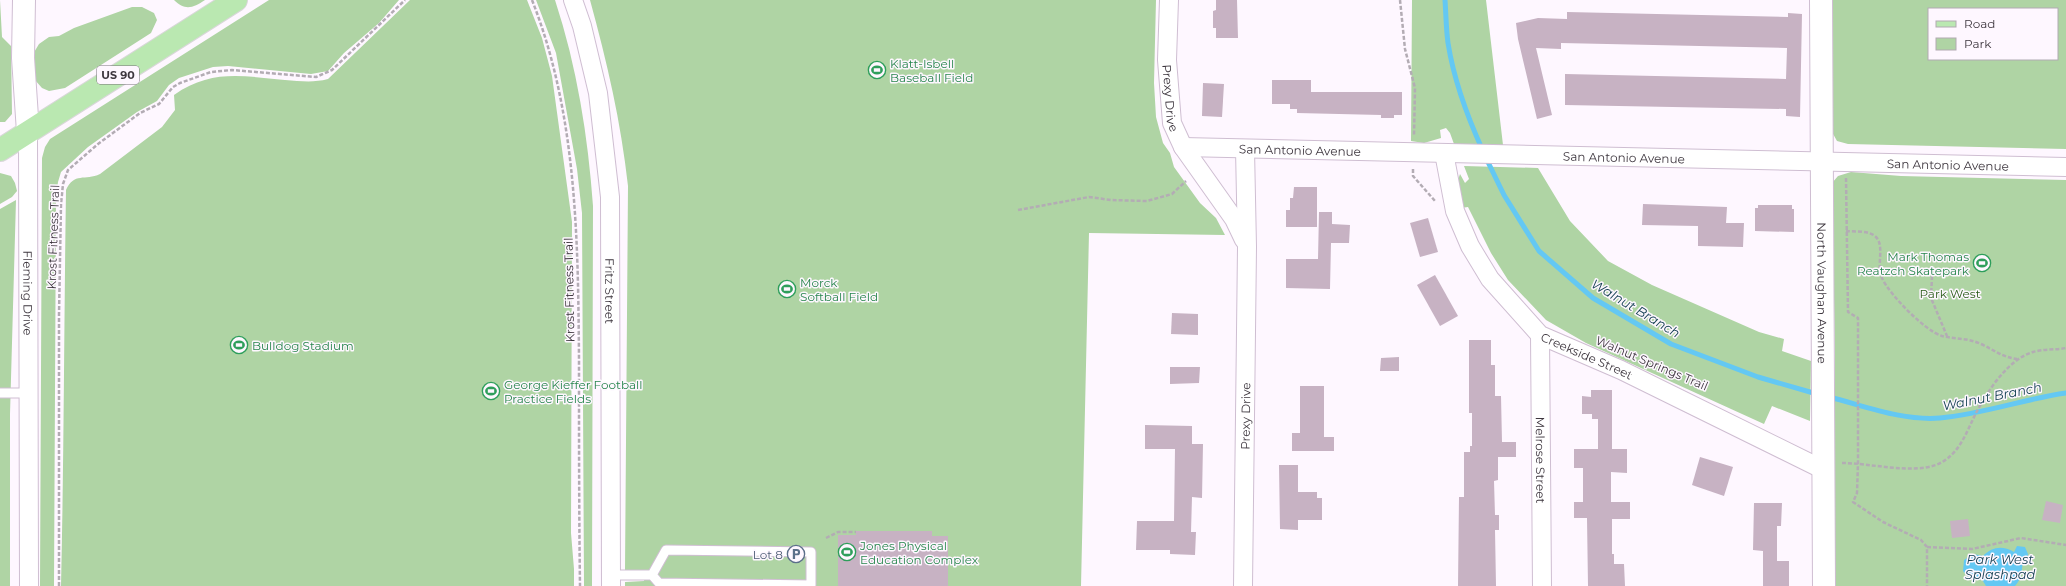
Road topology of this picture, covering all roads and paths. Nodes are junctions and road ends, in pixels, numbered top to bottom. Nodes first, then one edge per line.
1 (24, 0) edge
2 (236, 0) edge
3 (405, 0) edge
4 (532, 0) edge
5 (573, 0) edge
6 (1169, 0) edge
7 (1400, 0) edge
8 (1821, 0) edge
9 (28, 132) junction
10 (1182, 148) junction
11 (1245, 149) junction
12 (0, 150) edge
13 (1413, 152) junction
14 (1444, 153) junction
15 (1822, 160) junction
16 (1846, 161) junction
17 (2066, 167) edge
18 (1199, 170) junction
19 (1018, 210) dead end
20 (1455, 210) junction
21 (1846, 231) junction
22 (1247, 246) junction
23 (1932, 276) dead end
24 (1540, 335) junction
25 (1947, 336) junction
26 (2066, 348) edge
27 (2017, 359) junction
28 (0, 393) edge
29 (28, 393) junction
30 (1824, 459) junction
31 (1858, 463) junction
32 (856, 532) dead end
33 (826, 538) dead end
34 (2066, 545) edge
35 (1927, 547) junction
36 (652, 575) junction
37 (611, 580) edge
38 (28, 586) edge
39 (59, 586) edge
40 (580, 586) edge
41 (1243, 586) edge
42 (1542, 586) edge
43 (1824, 586) edge
44 (1927, 586) edge

1 - 9 street, Fleming Drive
2 - 9 main road, US 90
3 - 39 path, Krost Fitness Trail
4 - 40 path, Krost Fitness Trail
5 - 37 street, Fritz Street
6 - 10 street, Prexy Drive
7 - 13 path
8 - 15 street, North Vaughan Avenue
9 - 12 main road, US 90
9 - 29 street, Fleming Drive
10 - 11 street, San Antonio Avenue
10 - 18 street, Prexy Drive
11 - 13 street, San Antonio Avenue
11 - 22 street, Prexy Drive
13 - 14 street, San Antonio Avenue
13 - 20 path
14 - 15 street, San Antonio Avenue
14 - 20 street, Creekside Street
15 - 16 street, San Antonio Avenue
15 - 30 street, North Vaughan Avenue
16 - 17 street, San Antonio Avenue
16 - 21 path
18 - 19 path
18 - 22 street, Prexy Drive
20 - 24 street, Creekside Street
21 - 25 path
21 - 31 path
22 - 41 street, Prexy Drive
23 - 25 path
24 - 30 street, Creekside Street
24 - 42 street, Melrose Street
25 - 27 path
26 - 27 path
27 - 31 path
28 - 29 lane
29 - 38 street, Fleming Drive
30 - 31 path
30 - 43 street, North Vaughan Avenue
31 - 35 path
32 - 33 path
34 - 35 path
35 - 44 path
36 - 36 lane
36 - 37 lane

